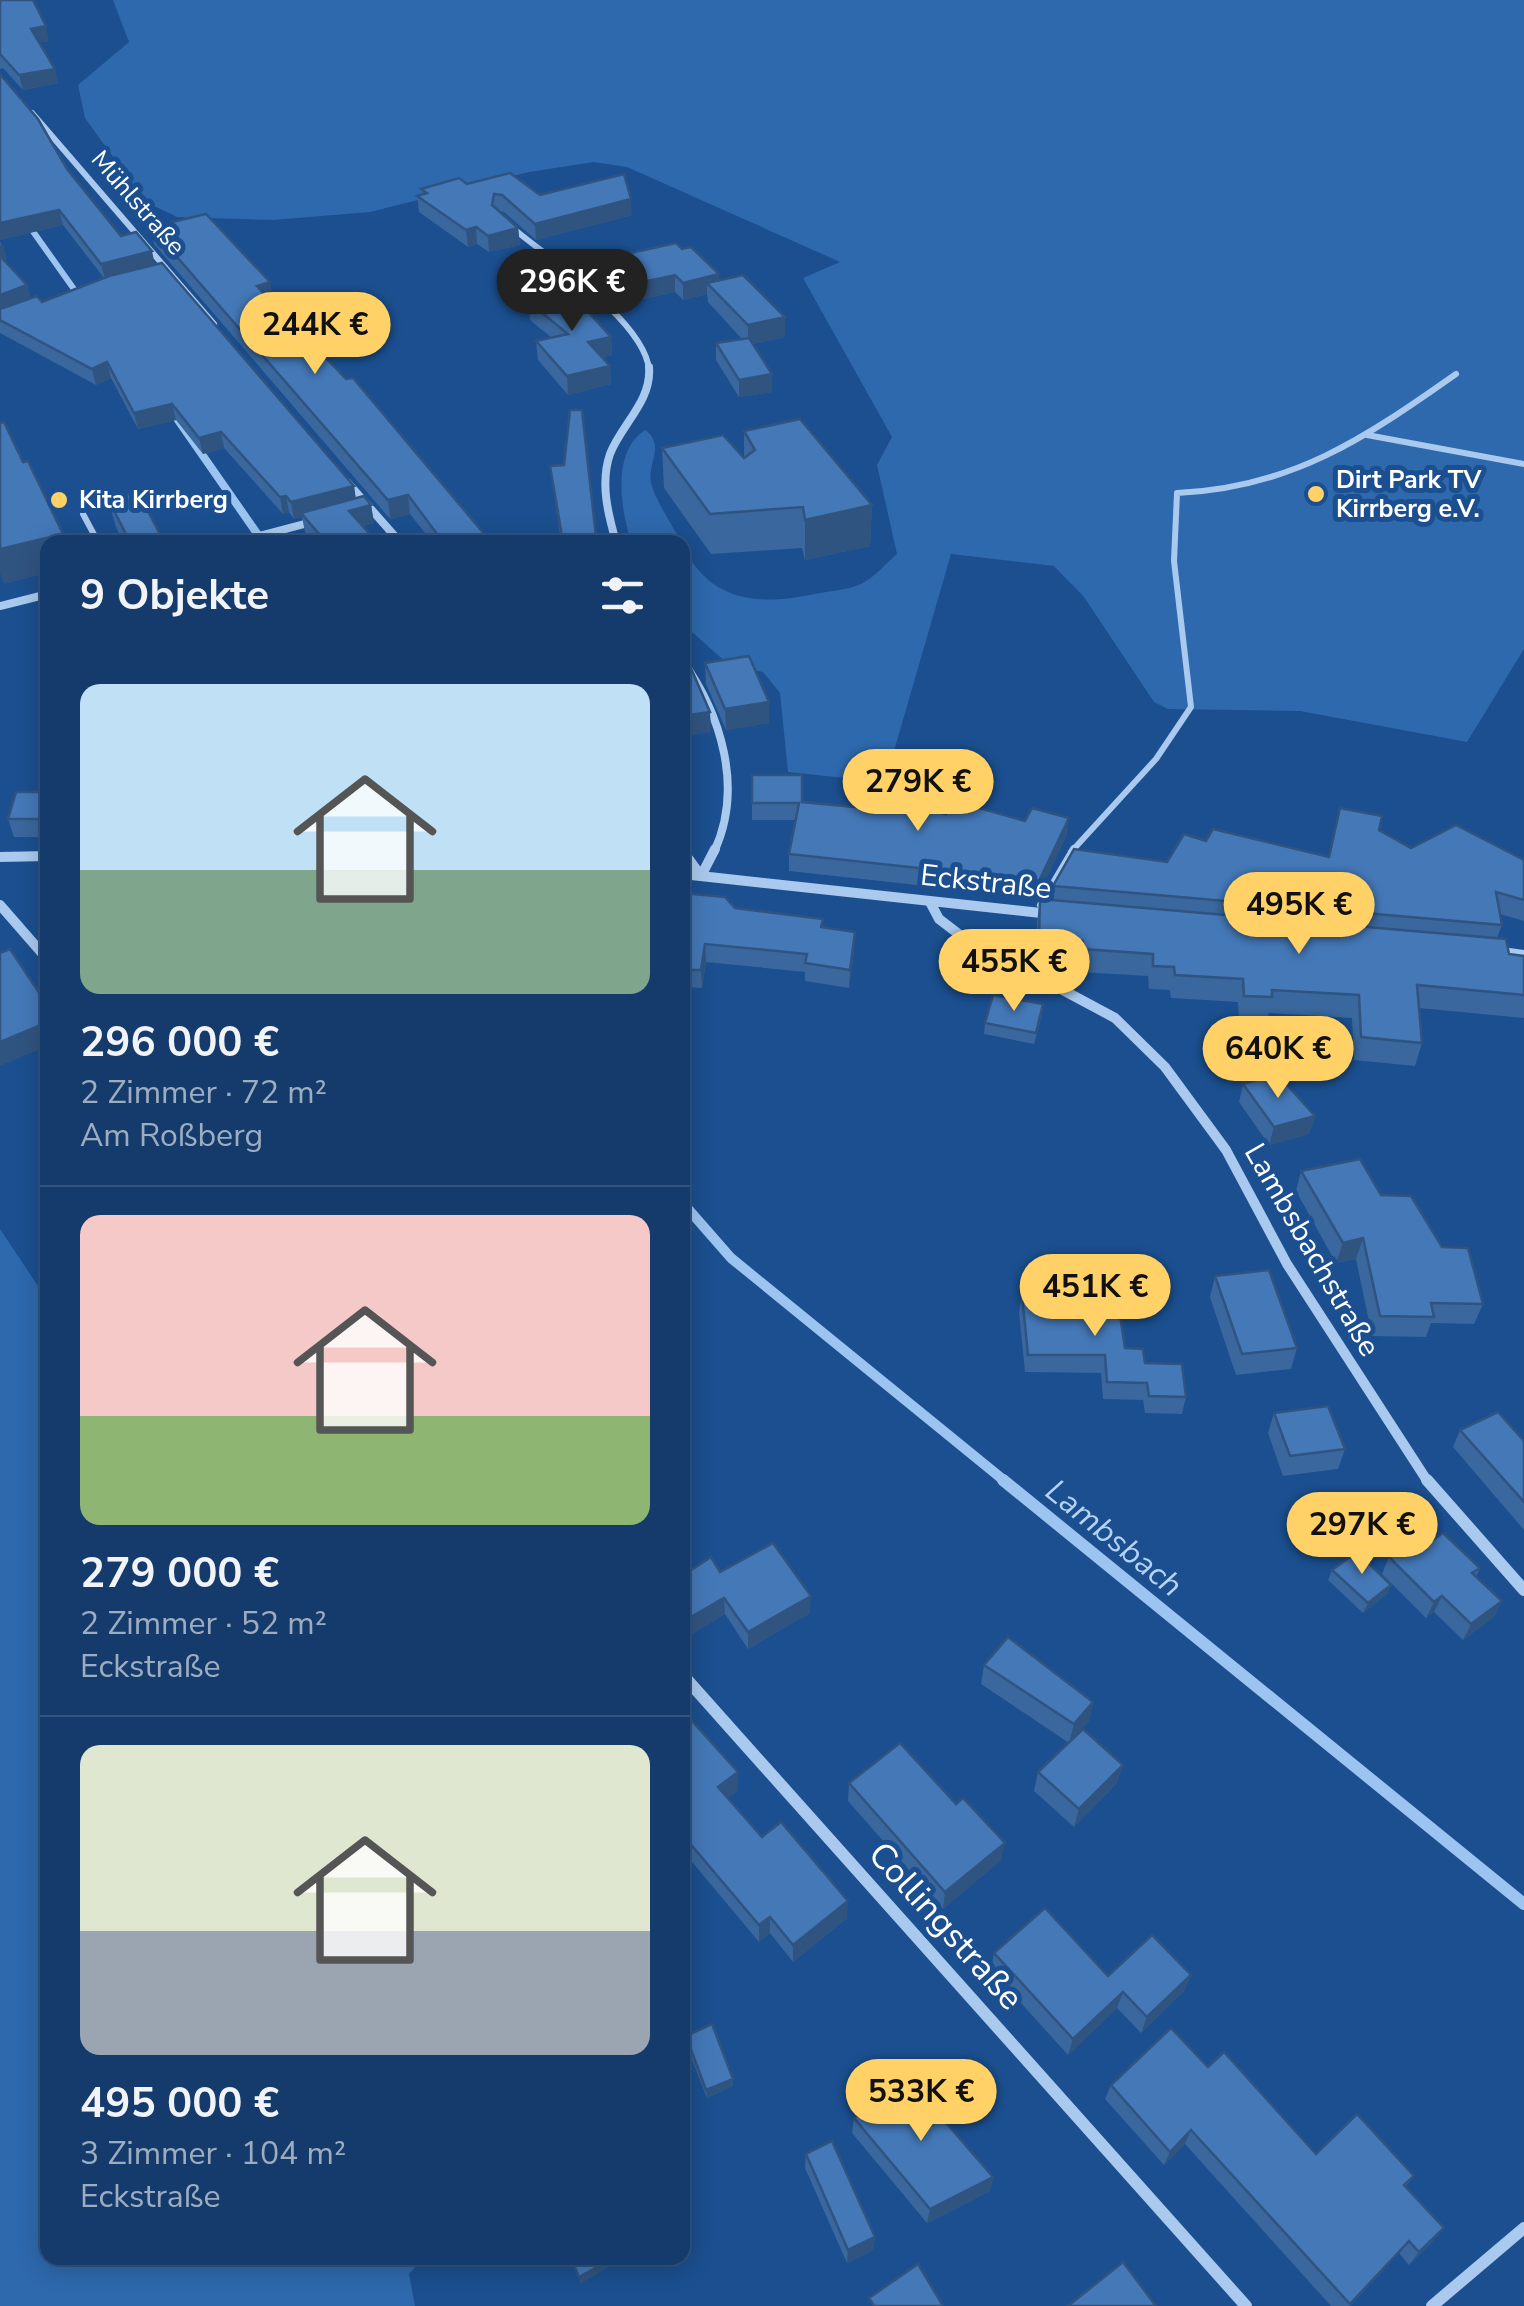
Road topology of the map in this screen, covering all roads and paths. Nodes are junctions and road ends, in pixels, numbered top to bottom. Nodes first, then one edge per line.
1 (26, 106) edge
2 (500, 217) edge
3 (169, 270) junction
4 (152, 274) edge
5 (219, 329) edge
6 (1456, 374) dead end
7 (1367, 435) junction
8 (1524, 464) edge
9 (343, 478) edge
10 (368, 507) junction
11 (349, 512) edge
12 (83, 514) dead end
13 (330, 517) edge
14 (94, 535) edge
15 (262, 535) edge
16 (394, 535) edge
17 (614, 535) edge
18 (40, 596) edge
19 (0, 606) edge
20 (690, 672) edge
21 (40, 856) edge
22 (0, 857) edge
23 (690, 861) edge
24 (690, 875) edge
25 (701, 876) junction
26 (930, 902) junction
27 (0, 906) edge
28 (1037, 913) junction
29 (1056, 915) edge
30 (1480, 950) edge
31 (40, 951) edge
32 (1524, 955) edge
33 (1524, 1590) edge
34 (690, 1683) edge
35 (1524, 2228) edge
36 (1246, 2306) edge
37 (1432, 2306) edge

1 - 3 street, Mühlstraße
2 - 17 street
3 - 4 street
3 - 5 street, Mühlstraße
6 - 7 lane
7 - 8 lane
7 - 28 lane
9 - 10 street
10 - 11 street
10 - 16 street
12 - 14 lane
13 - 15 street
18 - 19 street
20 - 25 street
21 - 22 street
23 - 25 street
24 - 25 street, Eckstraße
25 - 26 street, Eckstraße
26 - 28 street, Eckstraße
26 - 33 street, Lambsbachstraße
27 - 31 street
28 - 29 street, Eckstraße
30 - 32 street
34 - 36 street, Collingstraße
35 - 37 street

